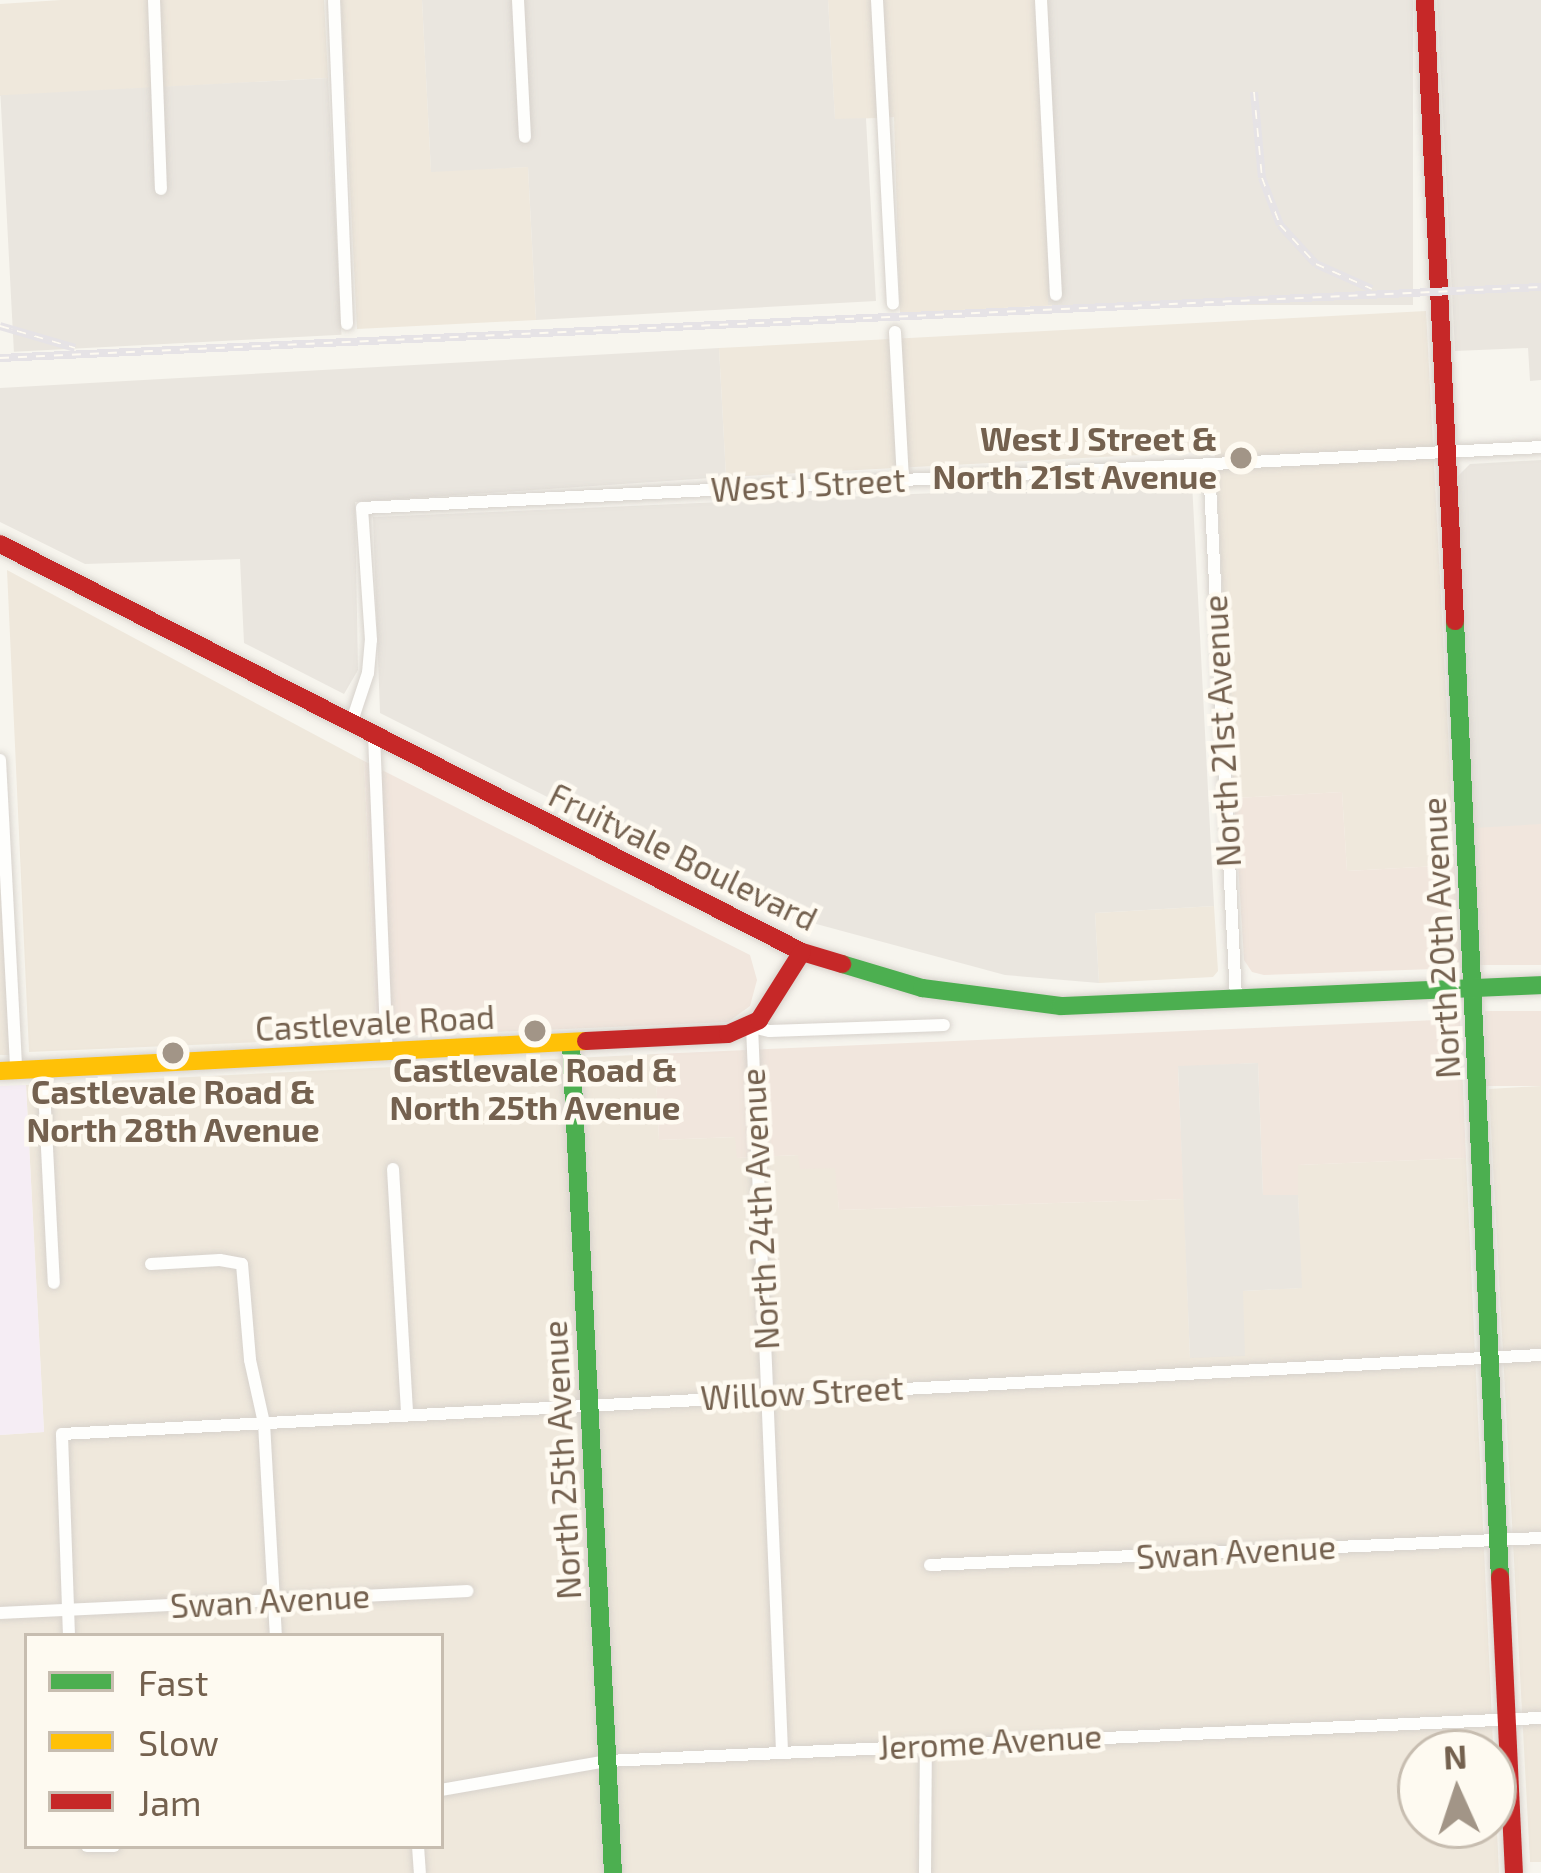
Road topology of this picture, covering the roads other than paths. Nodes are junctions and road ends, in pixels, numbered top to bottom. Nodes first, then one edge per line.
1 (154, 0) edge
2 (334, 0) edge
3 (518, 0) edge
4 (877, 0) edge
5 (1041, 0) edge
6 (1425, 0) edge
7 (525, 137) dead end
8 (161, 189) dead end
9 (1056, 295) dead end
10 (893, 304) dead end
11 (347, 324) dead end
12 (895, 332) dead end
13 (1541, 447) edge
14 (1448, 452) junction
15 (1209, 465) junction
16 (903, 480) junction
17 (0, 544) edge
18 (351, 724) junction
19 (374, 735) junction
20 (0, 760) edge
21 (802, 952) junction
22 (1541, 985) edge
23 (1474, 988) junction
24 (1236, 998) junction
25 (944, 1025) dead end
26 (752, 1027) junction
27 (571, 1044) junction
28 (387, 1052) junction
29 (43, 1069) junction
30 (8, 1071) edge
31 (393, 1169) dead end
32 (151, 1264) dead end
33 (54, 1283) dead end
34 (1541, 1354) edge
35 (1490, 1358) junction
36 (769, 1394) junction
37 (589, 1406) junction
38 (407, 1412) junction
39 (264, 1423) junction
40 (1541, 1538) edge
41 (1499, 1540) junction
42 (930, 1565) dead end
43 (467, 1591) dead end
44 (274, 1599) junction
45 (68, 1612) junction
46 (0, 1613) edge
47 (69, 1633) edge
48 (276, 1633) edge
49 (1541, 1718) edge
50 (1507, 1719) junction
51 (926, 1745) junction
52 (782, 1751) junction
53 (607, 1761) junction
54 (444, 1789) edge
55 (613, 1873) edge
56 (926, 1873) edge
57 (1514, 1873) edge

1 - 8 street
2 - 11 street
3 - 7 street
4 - 10 street
5 - 9 street
6 - 14 street, North 20th Avenue
12 - 16 street
13 - 14 street, West J Street
14 - 15 street, West J Street
14 - 23 street, North 20th Avenue
15 - 16 street, West J Street
15 - 24 street, North 21st Avenue
16 - 18 street, West J Street
17 - 18 street, Fruitvale Boulevard
18 - 19 street, Fruitvale Boulevard
19 - 21 street, Fruitvale Boulevard
19 - 28 street
20 - 30 street
21 - 24 street, Fruitvale Boulevard
21 - 26 street
22 - 23 street, Fruitvale Boulevard
23 - 24 street, Fruitvale Boulevard
23 - 35 street, North 20th Avenue
25 - 26 street, Castlevale Road
26 - 27 street, Castlevale Road
26 - 36 street, North 24th Avenue
27 - 28 street, Castlevale Road
27 - 37 street, North 25th Avenue
28 - 29 street, Castlevale Road
29 - 30 street, Castlevale Road
29 - 33 street
31 - 38 street
32 - 39 street
34 - 35 street, Willow Street
35 - 36 street, Willow Street
35 - 41 street, North 20th Avenue
36 - 37 street, Willow Street
36 - 52 street, North 24th Avenue
37 - 38 street, Willow Street
37 - 53 street, North 25th Avenue
38 - 39 street, Willow Street
39 - 44 street
39 - 45 street, Willow Street
40 - 41 street, Swan Avenue
41 - 42 street, Swan Avenue
41 - 50 street, North 20th Avenue
43 - 44 street, Swan Avenue
44 - 45 street, Swan Avenue
44 - 48 street
45 - 46 street, Swan Avenue
45 - 47 street
49 - 50 street, Jerome Avenue
50 - 51 street, Jerome Avenue
50 - 57 street, North 20th Avenue
51 - 52 street, Jerome Avenue
51 - 56 street
52 - 53 street, Jerome Avenue
53 - 54 street, Jerome Avenue
53 - 55 street, North 25th Avenue

